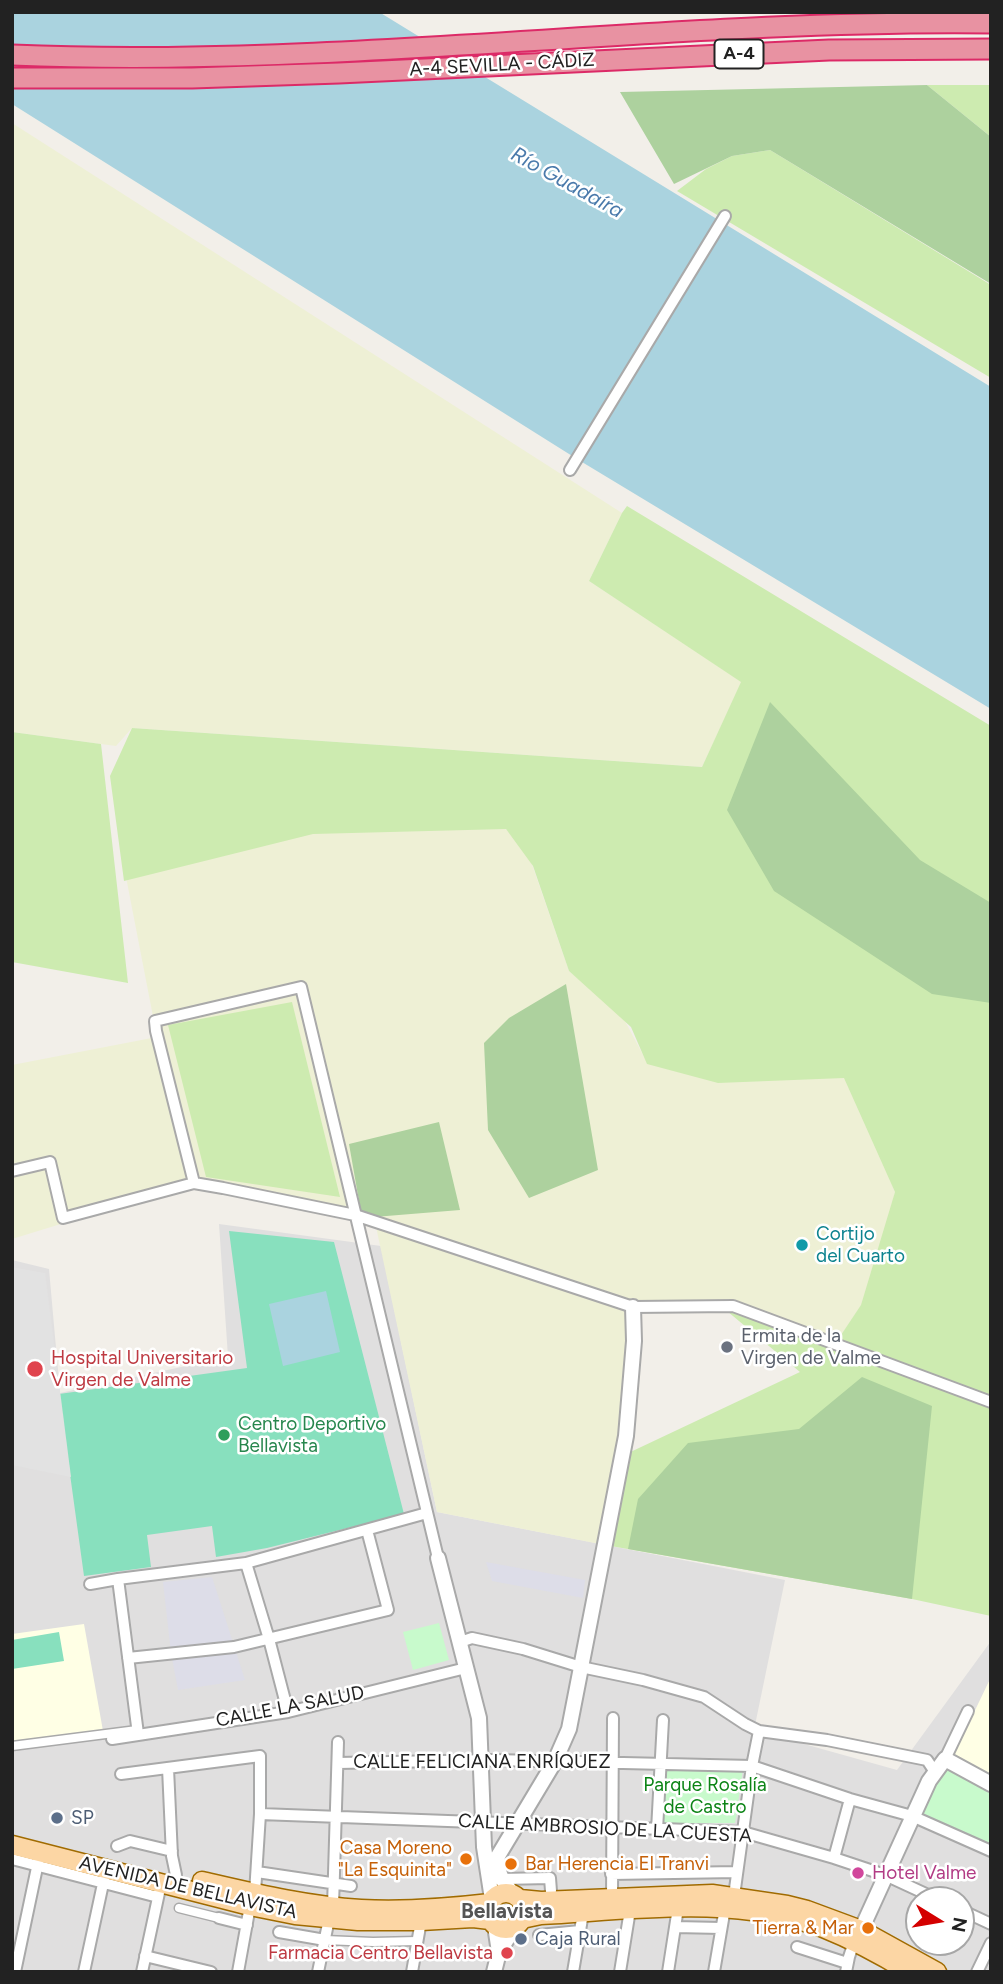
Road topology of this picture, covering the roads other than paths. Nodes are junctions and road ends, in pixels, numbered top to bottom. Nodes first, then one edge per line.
1 (991, 23) edge
2 (991, 49) edge
3 (12, 55) edge
4 (12, 78) edge
5 (723, 219) dead end
6 (569, 470) dead end
7 (12, 1171) edge
8 (194, 1183) junction
9 (355, 1215) junction
10 (633, 1307) junction
11 (991, 1402) edge
12 (427, 1513) junction
13 (367, 1530) junction
14 (438, 1558) joint
15 (246, 1563) junction
16 (118, 1579) junction
17 (90, 1584) dead end
18 (270, 1639) junction
19 (460, 1642) junction
20 (128, 1658) junction
21 (581, 1667) junction
22 (466, 1668) junction
23 (968, 1711) dead end
24 (288, 1712) junction
25 (613, 1718) dead end
26 (663, 1720) dead end
27 (759, 1731) junction
28 (138, 1732) junction
29 (113, 1739) dead end
30 (338, 1742) dead end
31 (12, 1746) edge
32 (945, 1759) junction
33 (480, 1760) junction
34 (555, 1761) junction
35 (613, 1762) junction
36 (660, 1762) junction
37 (338, 1763) junction
38 (752, 1766) junction
39 (168, 1768) junction
40 (121, 1774) dead end
41 (932, 1776) junction
42 (991, 1784) edge
43 (850, 1799) junction
44 (260, 1814) junction
45 (912, 1816) junction
46 (335, 1818) junction
47 (485, 1824) junction
48 (518, 1824) junction
49 (611, 1829) junction
50 (657, 1830) junction
51 (743, 1832) junction
52 (12, 1833) edge
53 (12, 1845) edge
54 (117, 1846) dead end
55 (172, 1851) junction
56 (991, 1851) edge
57 (834, 1858) junction
58 (12, 1859) edge
59 (39, 1859) junction
60 (257, 1872) junction
61 (737, 1872) junction
62 (611, 1874) junction
63 (885, 1875) junction
64 (105, 1876) junction
65 (501, 1879) junction
66 (333, 1884) junction
67 (165, 1885) junction
68 (351, 1886) dead end
69 (909, 1886) edge
70 (551, 1891) dead end
71 (516, 1897) junction
72 (612, 1898) junction
73 (252, 1900) junction
74 (729, 1902) junction
75 (179, 1908) dead end
76 (678, 1908) junction
77 (630, 1910) junction
78 (331, 1912) junction
79 (492, 1912) junction
80 (583, 1913) junction
81 (975, 1917) edge
82 (219, 1918) joint
83 (421, 1921) junction
84 (518, 1923) junction
85 (991, 1924) edge
86 (247, 1925) junction
87 (675, 1927) junction
88 (722, 1928) junction
89 (580, 1931) junction
90 (279, 1932) dead end
91 (539, 1935) dead end
92 (857, 1936) junction
93 (325, 1940) junction
94 (417, 1941) junction
95 (991, 1943) edge
96 (797, 1947) dead end
97 (499, 1952) junction
98 (145, 1956) junction
99 (847, 1968) edge
100 (15, 1972) edge
101 (84, 1972) edge
102 (142, 1972) edge
103 (211, 1972) edge
104 (238, 1972) edge
105 (318, 1972) edge
106 (412, 1972) edge
107 (495, 1972) edge
108 (573, 1972) edge
109 (620, 1972) edge
110 (668, 1972) edge
111 (714, 1972) edge
112 (909, 1972) edge
113 (937, 1972) edge
114 (977, 1972) edge

1 - 3 highway, A-4 SEVILLA - CÁDIZ / A-4
2 - 4 highway, A-4 SEVILLA - CÁDIZ / A-4
5 - 6 street
7 - 8 street
8 - 9 street
8 - 9 street
9 - 10 street
9 - 12 street
10 - 11 street
10 - 21 street
12 - 13 street
12 - 14 street
13 - 15 street
13 - 18 street
14 - 19 street
15 - 16 street
15 - 18 street
16 - 17 street
16 - 20 street
18 - 20 street
18 - 24 street
19 - 21 street
19 - 22 street
20 - 28 street
21 - 27 street
21 - 34 street
22 - 24 street, CALLE LA SALUD
22 - 33 street
23 - 32 street
24 - 28 street, CALLE LA SALUD
25 - 35 street
26 - 36 street
27 - 38 street
27 - 41 street
28 - 29 street, CALLE LA SALUD
28 - 31 street, CALLE LA SALUD
30 - 37 street
32 - 41 street
32 - 42 street
33 - 34 street, CALLE FELICIANA ENRÍQUEZ
33 - 37 street, CALLE FELICIANA ENRÍQUEZ
33 - 47 street
34 - 35 street, CALLE FELICIANA ENRÍQUEZ
34 - 48 street
35 - 36 street, CALLE FELICIANA ENRÍQUEZ
35 - 49 street
36 - 38 street, CALLE FELICIANA ENRÍQUEZ
36 - 50 street
37 - 46 street
38 - 43 street, CALLE FELICIANA ENRÍQUEZ
38 - 51 street
39 - 40 street
39 - 44 street
39 - 55 street
41 - 45 street
43 - 45 street, CALLE FELICIANA ENRÍQUEZ
43 - 57 street
44 - 46 street, CALLE AMBROSIO DE LA CUESTA
44 - 60 street
45 - 56 street, CALLE FELICIANA ENRÍQUEZ
45 - 63 street
46 - 47 street, CALLE AMBROSIO DE LA CUESTA
46 - 66 street
47 - 48 street, CALLE AMBROSIO DE LA CUESTA
47 - 79 street
48 - 49 street, CALLE AMBROSIO DE LA CUESTA
48 - 65 street
49 - 50 street, CALLE AMBROSIO DE LA CUESTA
49 - 62 street
50 - 51 street, CALLE AMBROSIO DE LA CUESTA
51 - 57 street, CALLE AMBROSIO DE LA CUESTA
51 - 61 street
52 - 67 main road, AVENIDA DE BELLAVISTA
53 - 59 main road, AVENIDA DE BELLAVISTA
54 - 55 street
55 - 67 street
57 - 63 street, CALLE AMBROSIO DE LA CUESTA
58 - 59 street, AVENIDA DE BELLAVISTA
59 - 64 main road, AVENIDA DE BELLAVISTA
59 - 100 street
60 - 66 street, AVENIDA DE BELLAVISTA
60 - 73 street
61 - 62 street
61 - 74 street
62 - 72 street
63 - 69 street, CALLE AMBROSIO DE LA CUESTA
63 - 92 street
64 - 67 main road, AVENIDA DE BELLAVISTA
64 - 101 street
65 - 70 street
65 - 71 street
66 - 68 street, AVENIDA DE BELLAVISTA
66 - 78 street
67 - 73 main road, AVENIDA DE BELLAVISTA
67 - 98 street
71 - 72 main road
71 - 79 main road
71 - 84 main road
72 - 74 main road
73 - 78 main road, AVENIDA DE BELLAVISTA
73 - 86 street
74 - 76 main road
74 - 88 street
74 - 92 main road
75 - 82 street, AVENIDA DE BELLAVISTA
76 - 77 main road
76 - 87 street
77 - 80 main road
77 - 109 street
78 - 79 main road, AVENIDA DE BELLAVISTA
78 - 83 main road, AVENIDA DE BELLAVISTA
78 - 93 street
79 - 83 main road, AVENIDA DE BELLAVISTA
79 - 84 main road
79 - 97 street
80 - 84 main road
80 - 89 street
81 - 85 street
82 - 86 street, AVENIDA DE BELLAVISTA
83 - 94 street
84 - 97 street
86 - 104 street
87 - 88 street
87 - 110 street
88 - 111 street
89 - 91 street
89 - 108 street
90 - 93 street, AVENIDA DE BELLAVISTA
92 - 99 street
92 - 112 main road
92 - 113 main road
93 - 94 street, AVENIDA DE BELLAVISTA
93 - 105 street
94 - 106 street
95 - 114 street
96 - 99 street
97 - 107 street
98 - 102 street
98 - 103 street

